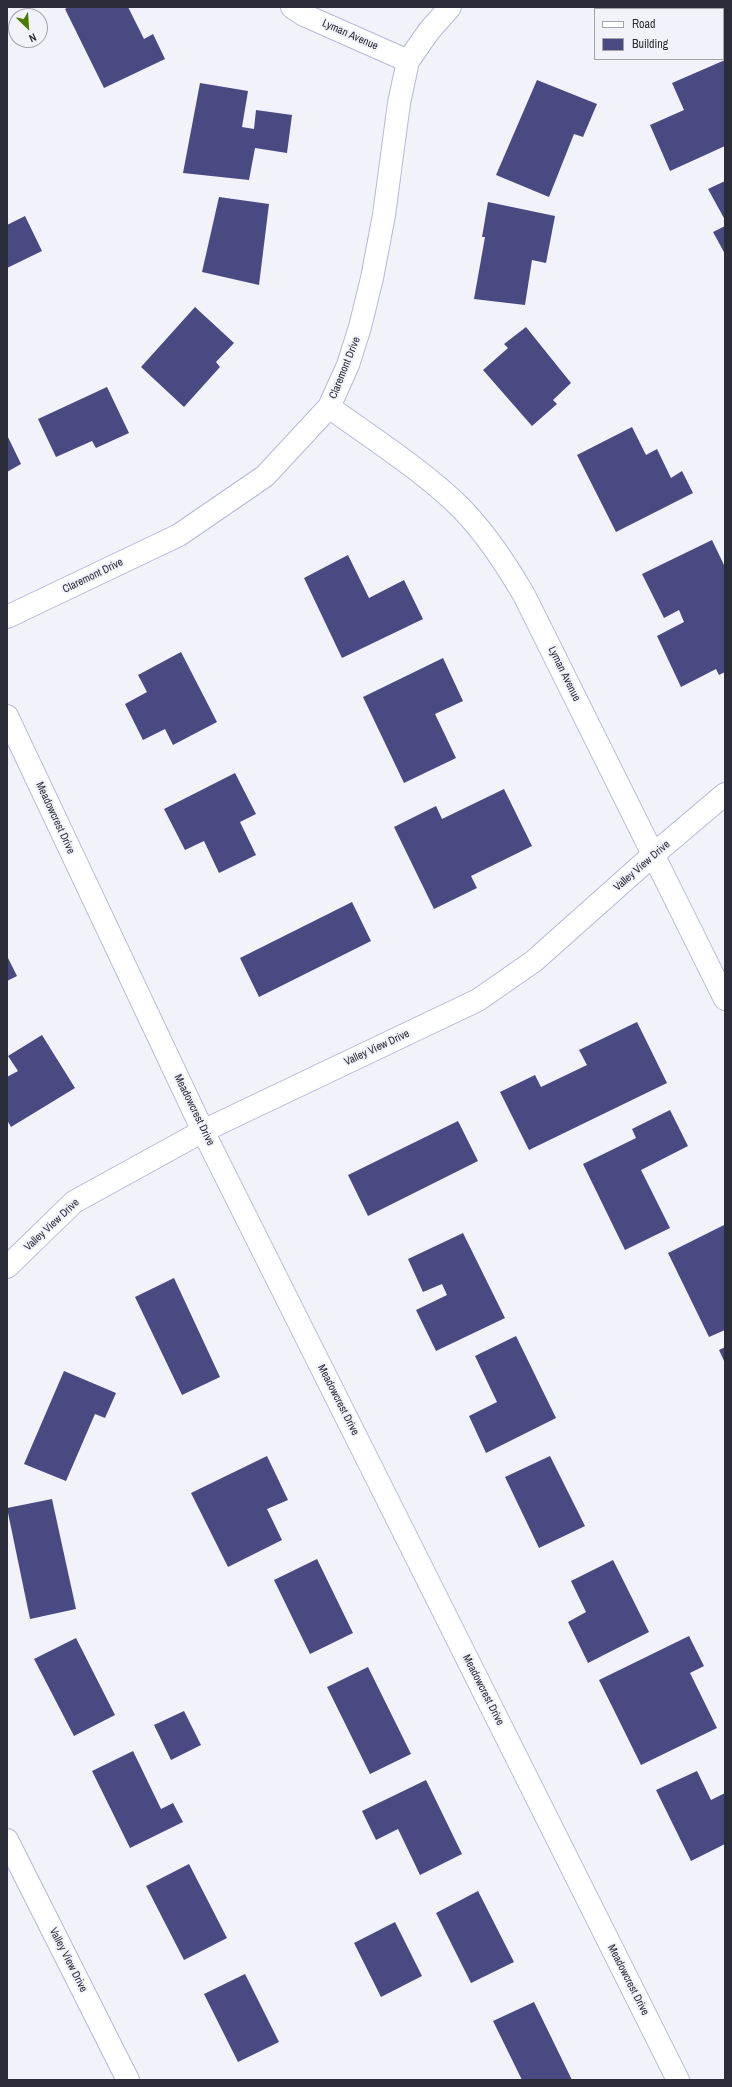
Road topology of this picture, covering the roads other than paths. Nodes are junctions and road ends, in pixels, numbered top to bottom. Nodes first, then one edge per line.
1 (292, 7) edge
2 (450, 7) edge
3 (408, 61) junction
4 (329, 407) junction
5 (7, 617) edge
6 (7, 716) edge
7 (725, 794) edge
8 (653, 855) junction
9 (725, 999) edge
10 (203, 1131) junction
11 (7, 1267) edge
12 (7, 1840) edge
13 (128, 2080) edge
14 (678, 2080) edge

1 - 3 street, Lyman Avenue
2 - 3 street, Claremont Drive
3 - 4 street, Claremont Drive
4 - 5 street, Claremont Drive
4 - 8 street, Lyman Avenue
6 - 10 street, Meadowcrest Drive
7 - 8 street, Valley View Drive
8 - 9 street, Lyman Avenue
8 - 10 street, Valley View Drive
10 - 11 street, Valley View Drive
10 - 14 street, Meadowcrest Drive
12 - 13 street, Valley View Drive

